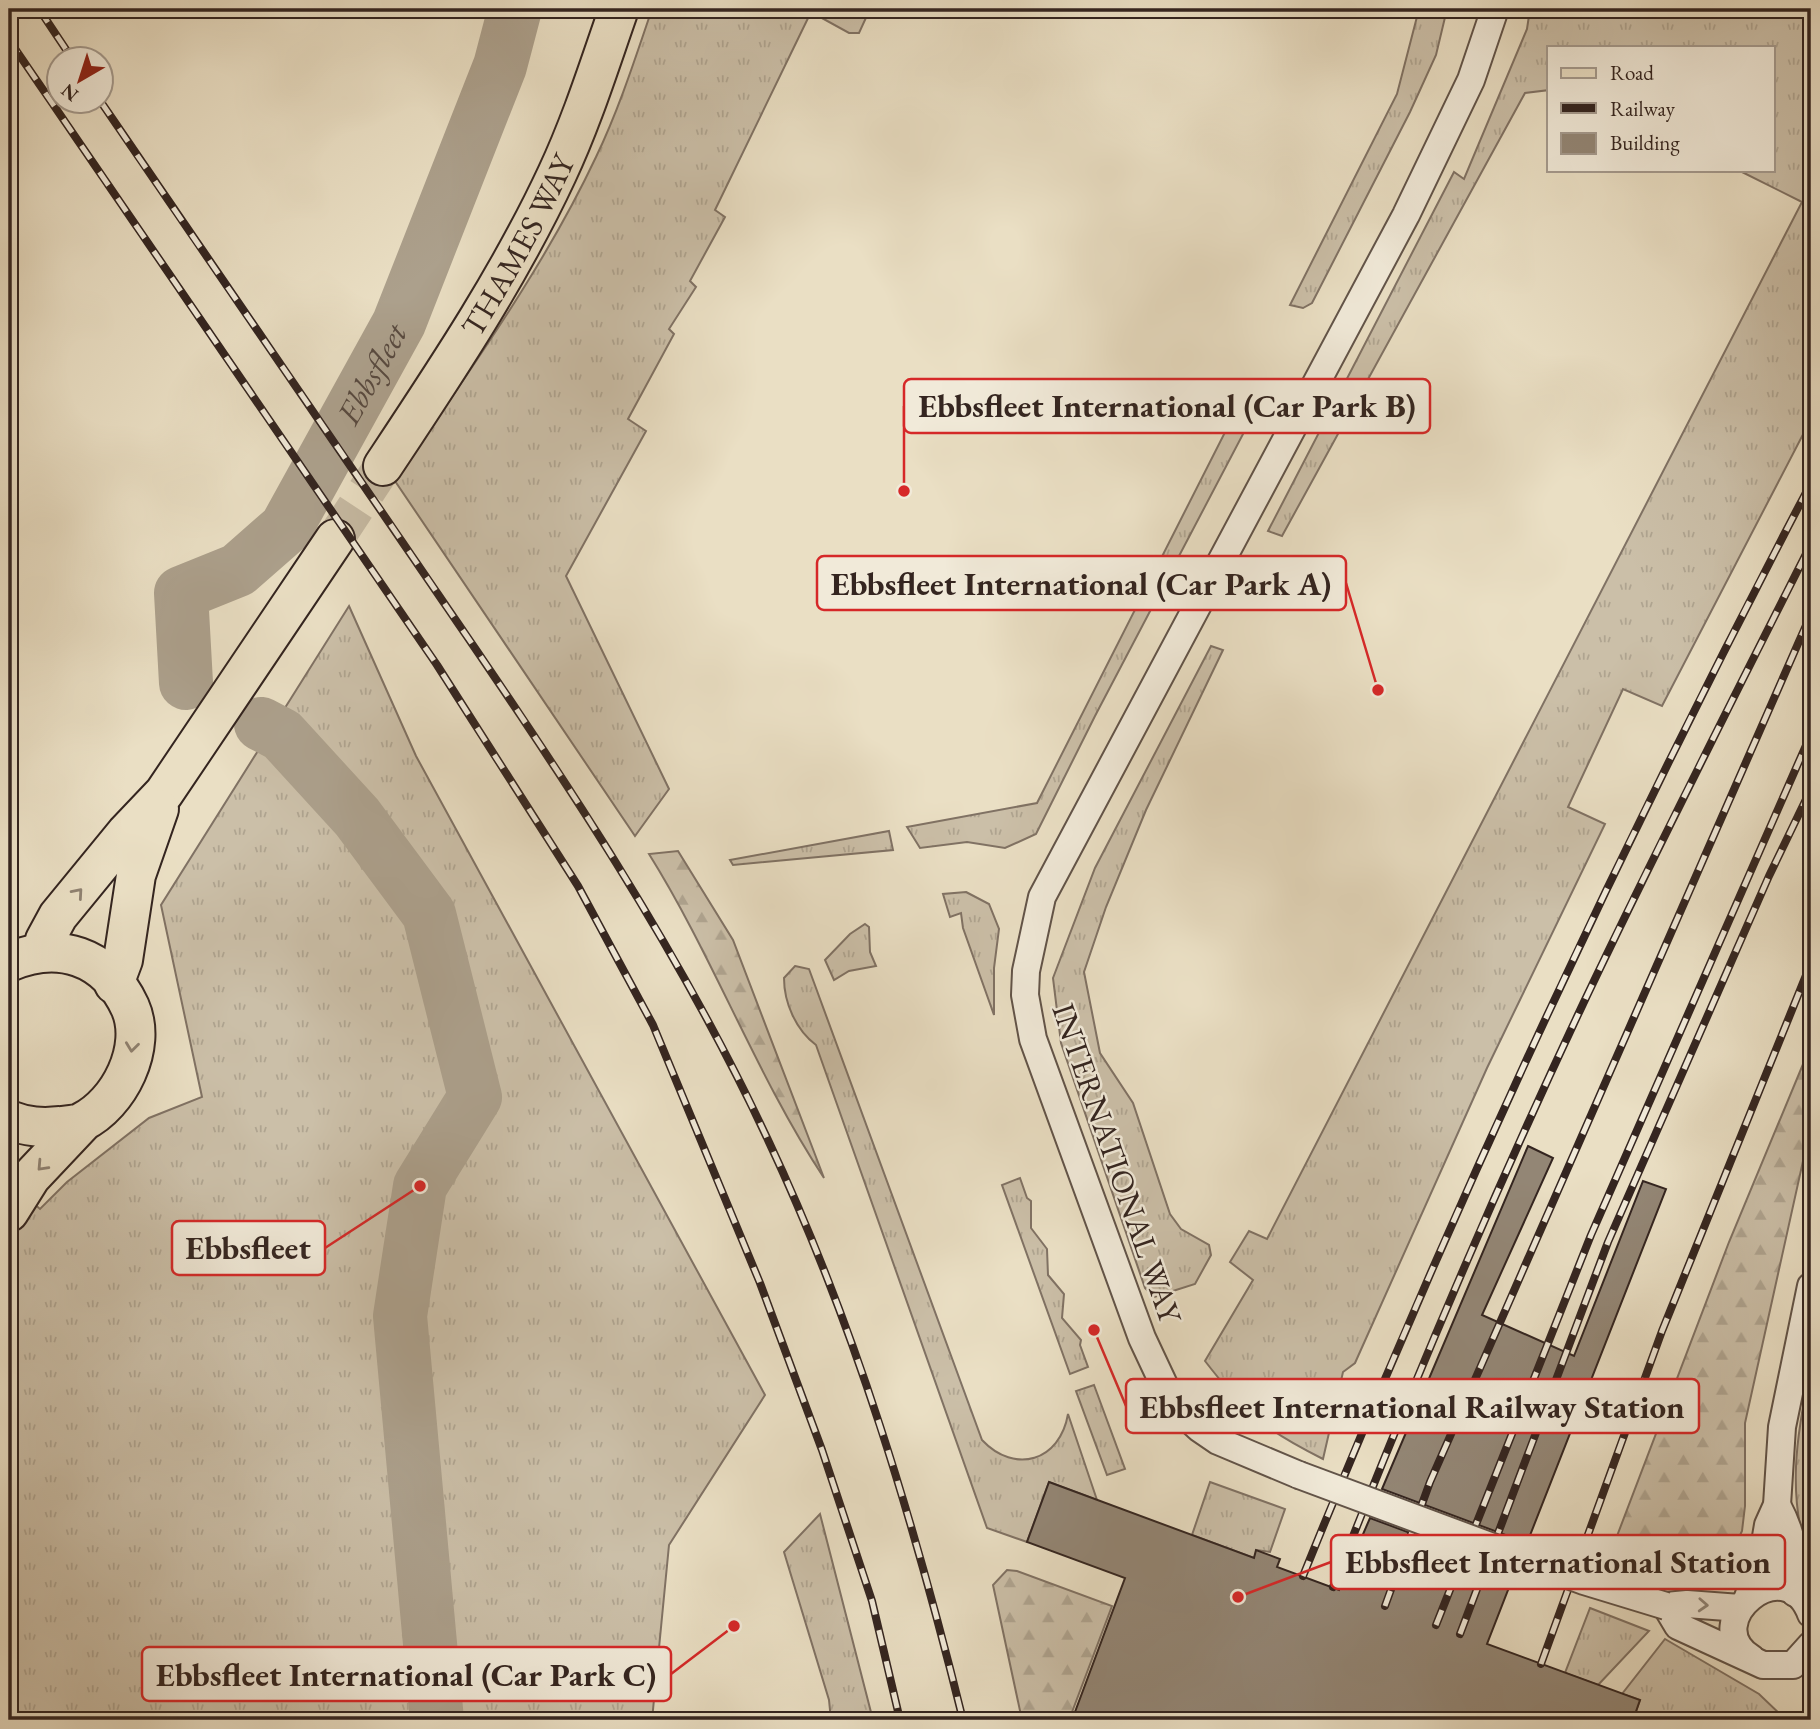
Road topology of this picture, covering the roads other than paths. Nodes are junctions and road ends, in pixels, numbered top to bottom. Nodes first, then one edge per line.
1 (619, 9) edge
2 (1495, 9) edge
3 (383, 466) tunnel mouth
4 (335, 539) tunnel mouth
5 (164, 793) junction
6 (26, 956) edge
7 (114, 984) junction
8 (9, 1120) edge
9 (81, 1124) junction
10 (9, 1212) edge
11 (1811, 1286) edge
12 (1777, 1505) junction
13 (1795, 1593) junction
14 (1744, 1603) junction
15 (1666, 1606) junction
16 (1811, 1614) edge
17 (1811, 1645) edge
18 (1756, 1661) junction

1 - 3 main road, THAMES WAY
2 - 15 street, INTERNATIONAL WAY, bridge
4 - 5 main road
6 -> 5 main road
5 - 7 main road
6 - 7 main road
7 -> 9 main road
8 - 9 main road
9 -> 10 main road
11 - 12 street
12 - 13 street
12 - 14 street
13 - 14 street, INTERNATIONAL WAY
13 - 16 street
15 -> 14 street, INTERNATIONAL WAY
14 - 18 street
15 - 18 street
17 - 18 street

